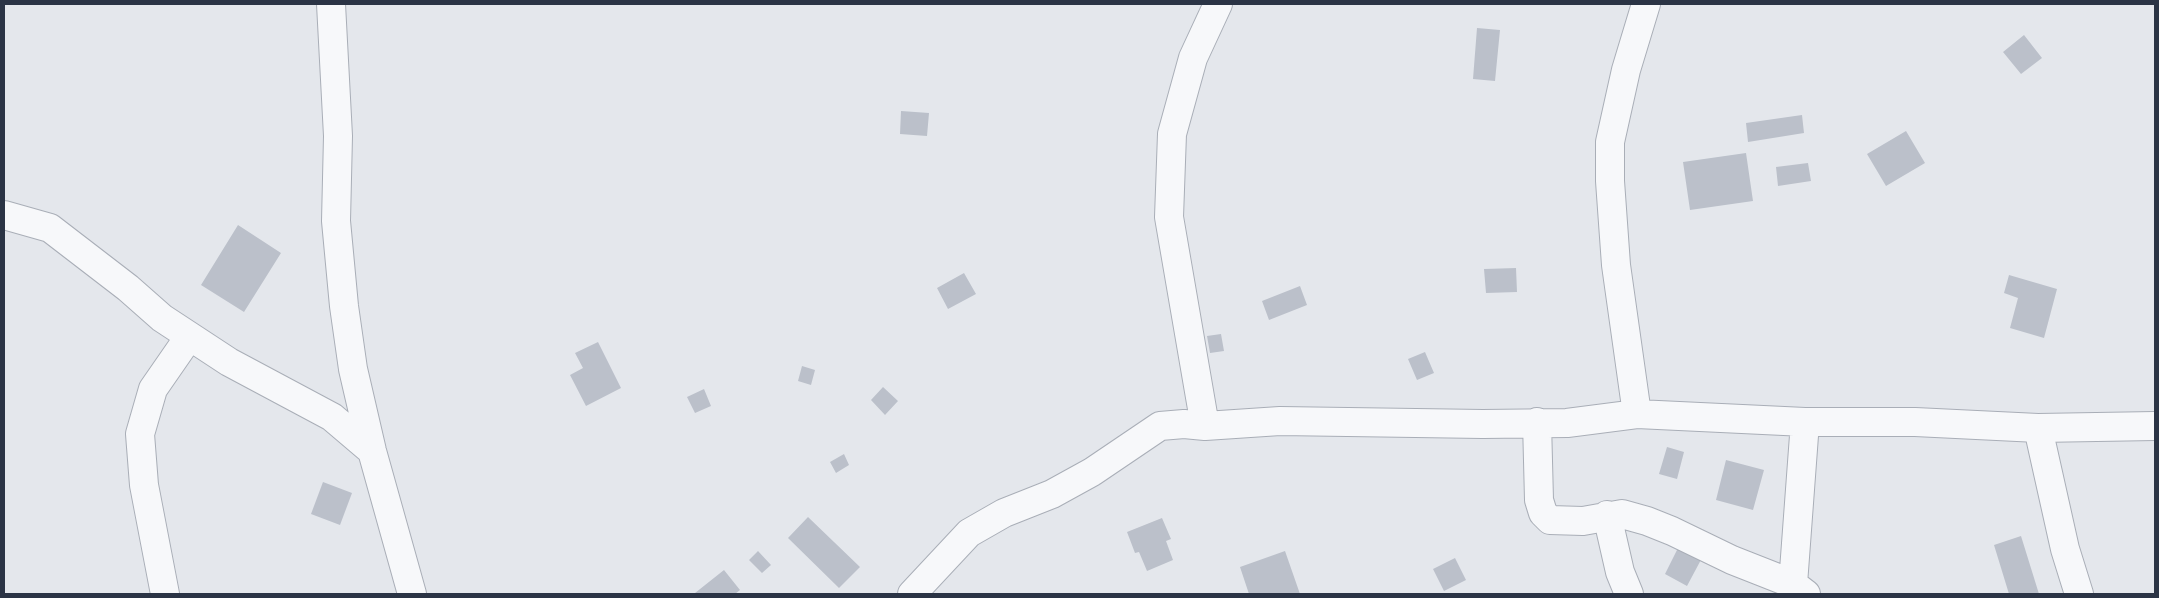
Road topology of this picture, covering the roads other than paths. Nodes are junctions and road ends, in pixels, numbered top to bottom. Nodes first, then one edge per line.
1 (331, 4) edge
2 (1218, 4) edge
3 (1646, 4) edge
4 (4, 216) edge
5 (189, 337) junction
6 (1637, 414) junction
7 (1537, 422) junction
8 (1805, 422) junction
9 (1205, 426) junction
10 (2155, 426) edge
11 (2038, 428) junction
12 (372, 451) junction
13 (1607, 515) junction
14 (1799, 589) edge
15 (165, 594) edge
16 (412, 594) edge
17 (912, 594) edge
18 (1630, 594) edge
19 (2080, 594) edge

1 - 12 street
2 - 9 street
3 - 6 street
4 - 5 street
5 - 12 street
5 - 15 street
6 - 7 street
6 - 8 street
7 - 9 street
7 - 13 street
8 - 11 street
8 - 14 street
9 - 17 street
10 - 11 street
11 - 19 street
12 - 16 street
13 - 14 street
13 - 18 street

